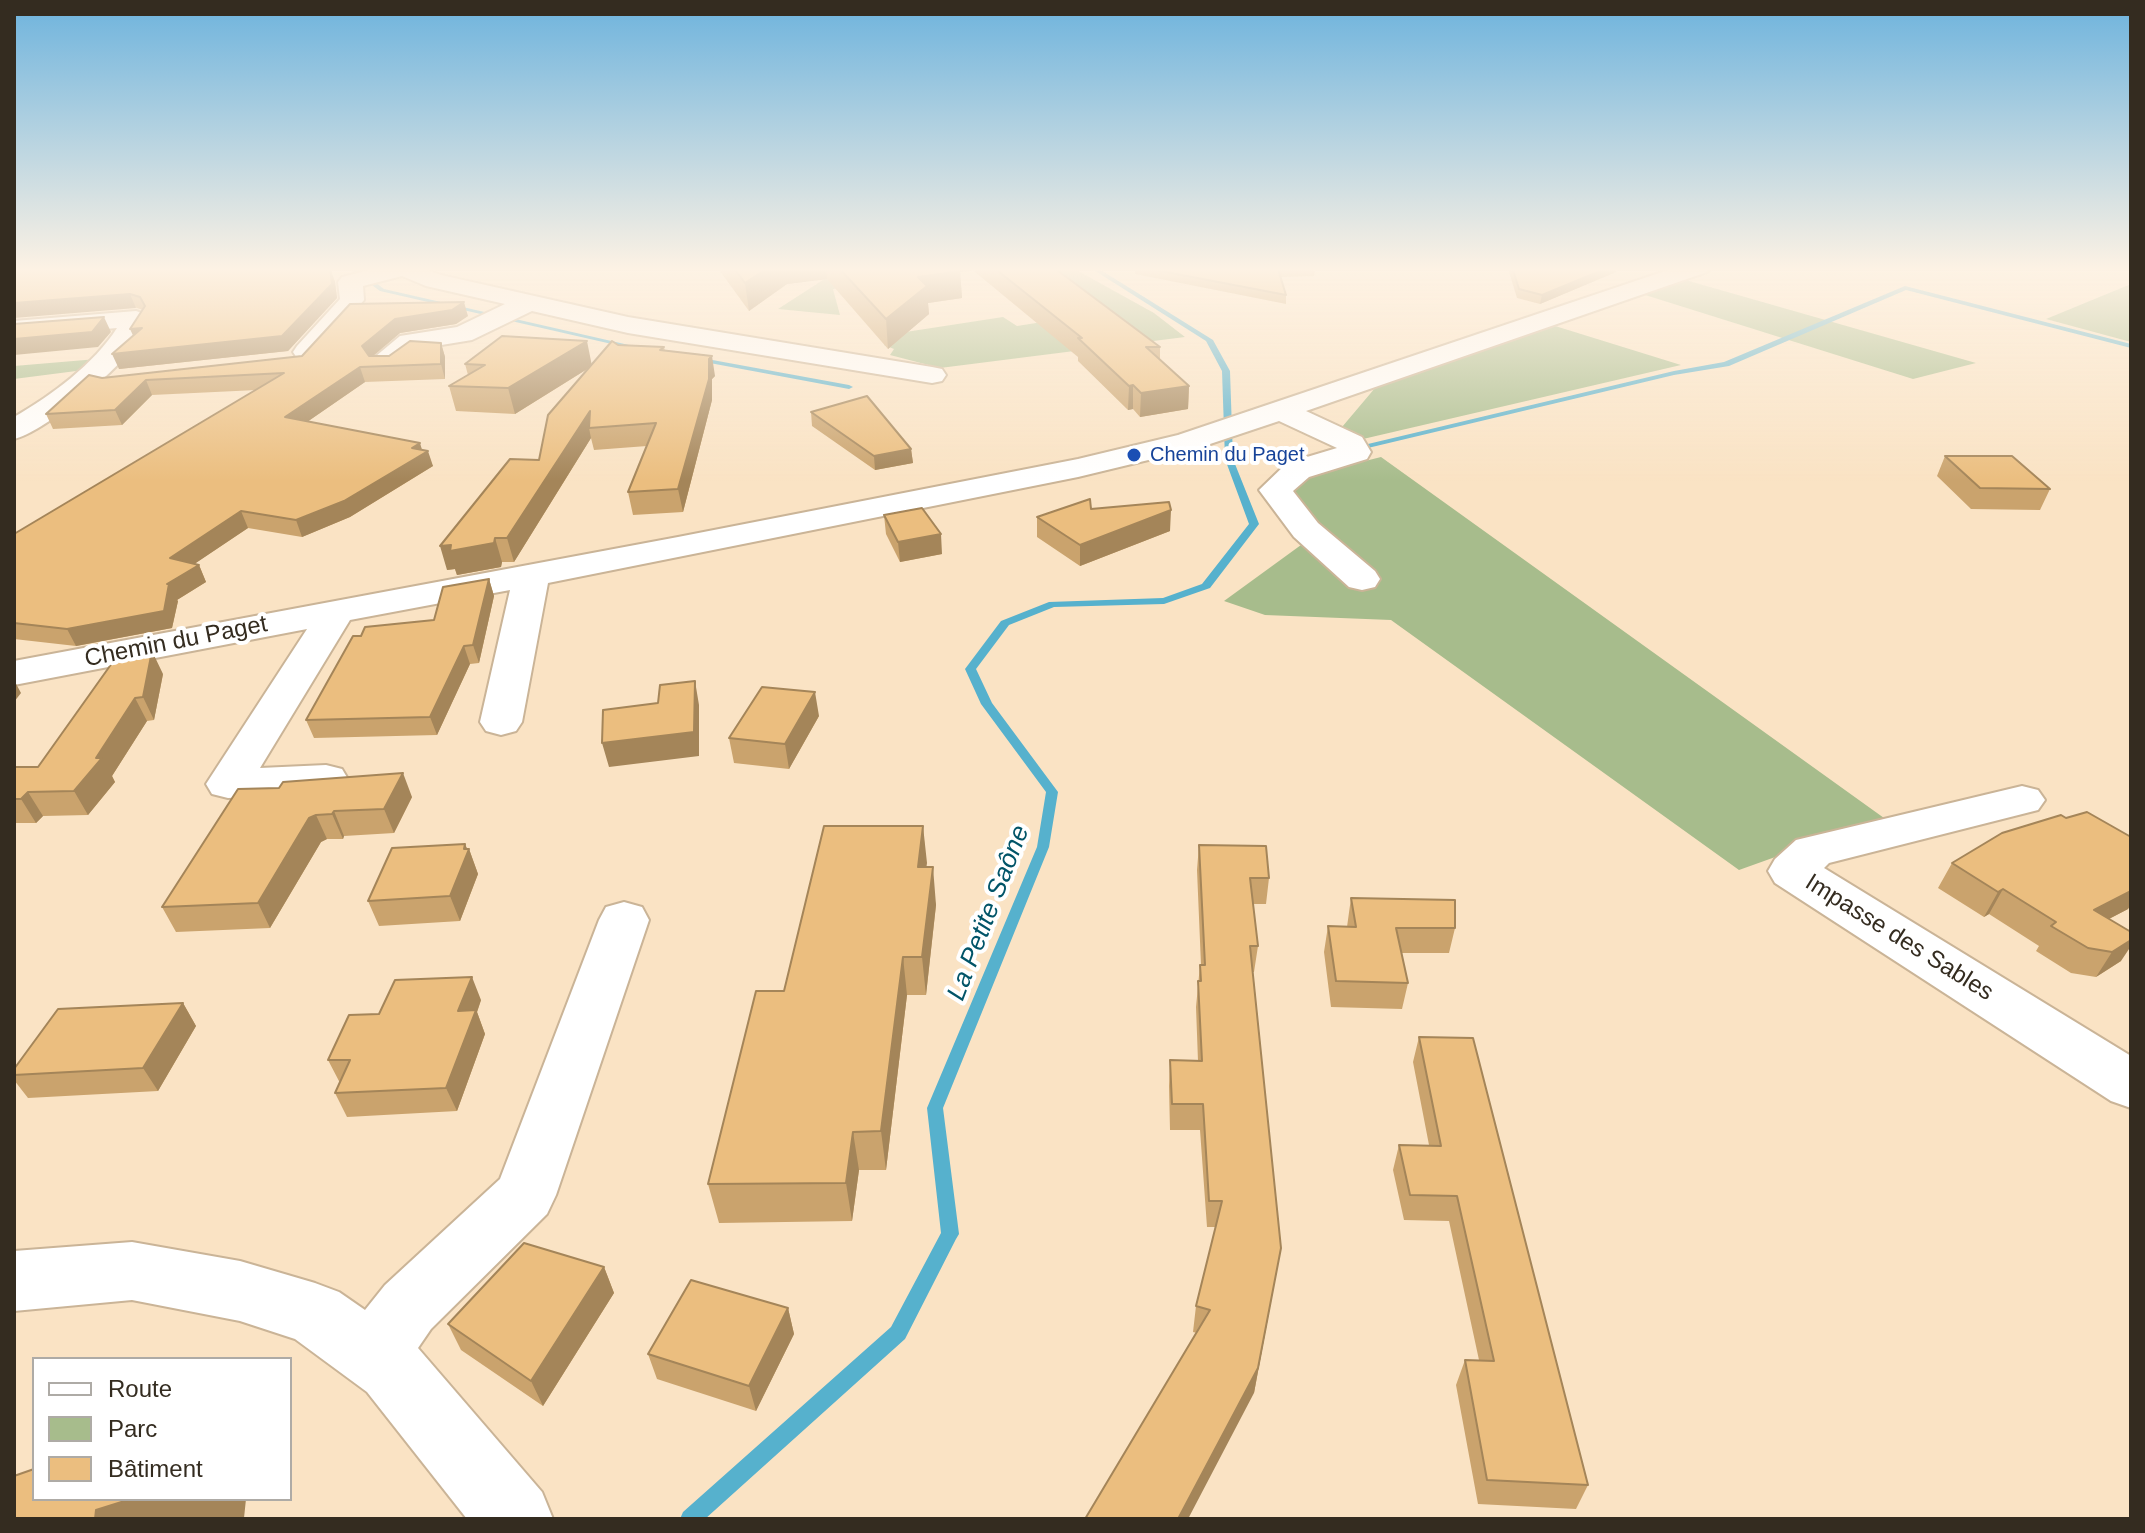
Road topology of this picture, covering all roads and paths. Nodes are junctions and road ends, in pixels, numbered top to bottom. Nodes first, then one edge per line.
1 (124, 339) edge
2 (319, 339) edge
3 (432, 339) edge
4 (710, 339) edge
5 (1486, 339) edge
6 (281, 350) edge
7 (384, 361) edge
8 (932, 375) dead end
9 (1284, 412) junction
10 (14, 430) edge
11 (531, 575) junction
12 (1362, 579) dead end
13 (337, 611) junction
14 (14, 673) edge
15 (501, 722) dead end
16 (326, 779) edge
17 (2022, 800) dead end
18 (624, 920) dead end
19 (2131, 1085) edge
20 (14, 1281) edge
21 (372, 1356) junction
22 (515, 1519) edge

1 - 10 street
2 - 6 street
3 - 7 street
4 - 8 street
5 - 9 street, Chemin du Paget
9 - 11 street, Chemin du Paget
9 - 12 street
11 - 13 street, Chemin du Paget
11 - 15 street
13 - 14 street, Chemin du Paget
13 - 16 street
17 - 19 street, Impasse des Sables
18 - 21 street
20 - 21 street
21 - 22 street

